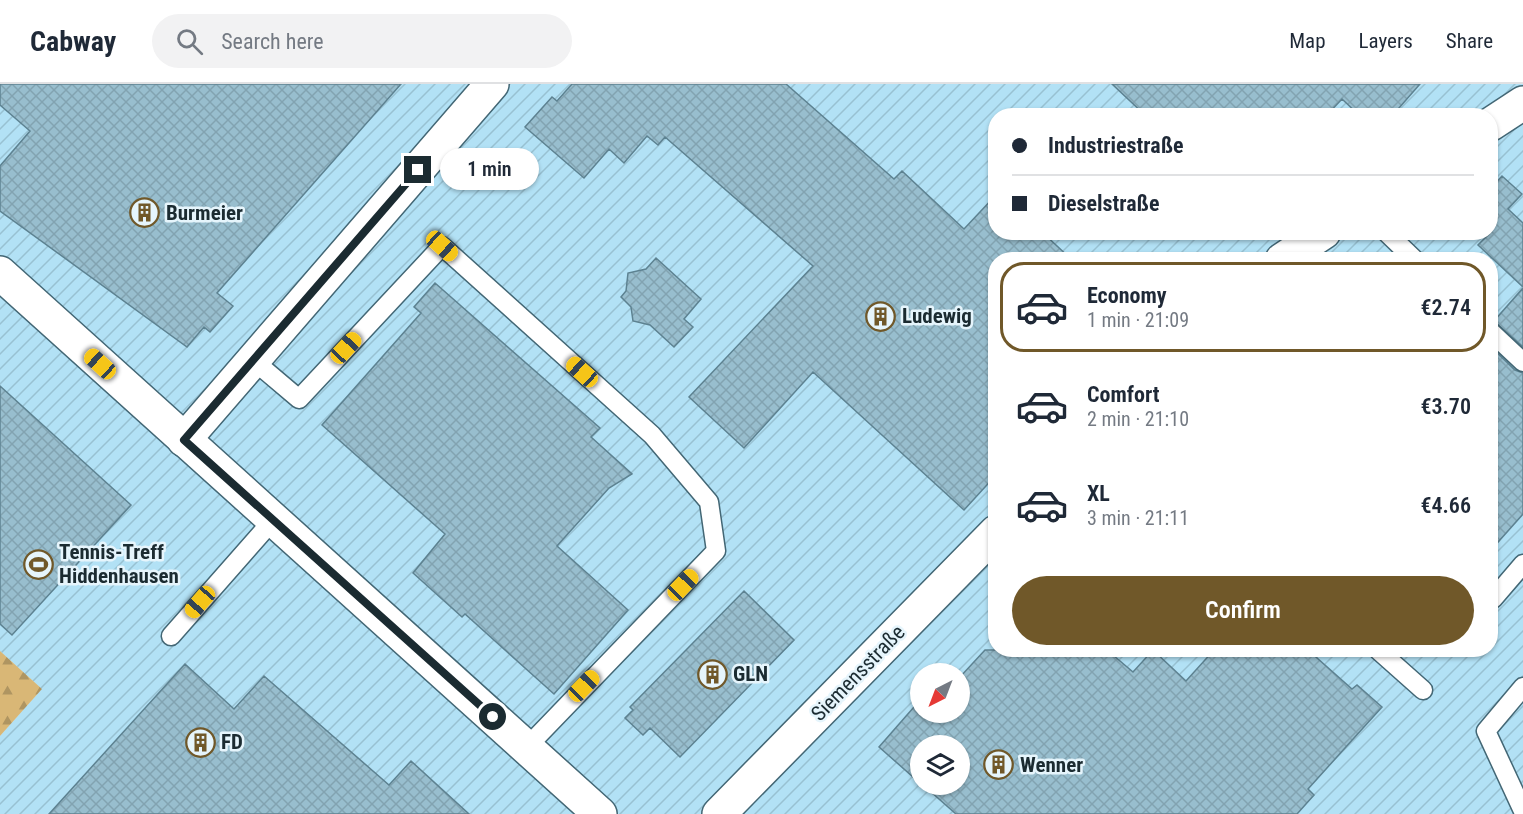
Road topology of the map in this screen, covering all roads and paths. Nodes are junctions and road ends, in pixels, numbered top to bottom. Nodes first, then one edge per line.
1 (492, 84) edge
2 (1523, 103) edge
3 (1498, 119) edge
4 (1312, 240) edge
5 (1394, 240) edge
6 (1294, 252) edge
7 (1407, 252) edge
8 (0, 273) edge
9 (1498, 339) edge
10 (253, 360) junction
11 (1523, 362) edge
12 (184, 440) junction
13 (273, 520) junction
14 (988, 540) edge
15 (1523, 564) edge
16 (1498, 593) edge
17 (171, 636) dead end
18 (1386, 657) edge
19 (1523, 687) edge
20 (1423, 690) dead end
21 (526, 748) junction
22 (1523, 811) edge
23 (600, 814) edge
24 (719, 814) edge

1 - 10 street
2 - 3 street
4 - 6 street
5 - 7 lane
8 - 12 street
9 - 11 lane
10 - 12 street
10 - 21 lane
12 - 13 street
13 - 17 lane
13 - 21 street
14 - 24 street, Siemensstraße
15 - 16 lane
18 - 20 lane
19 - 22 lane
21 - 23 street

